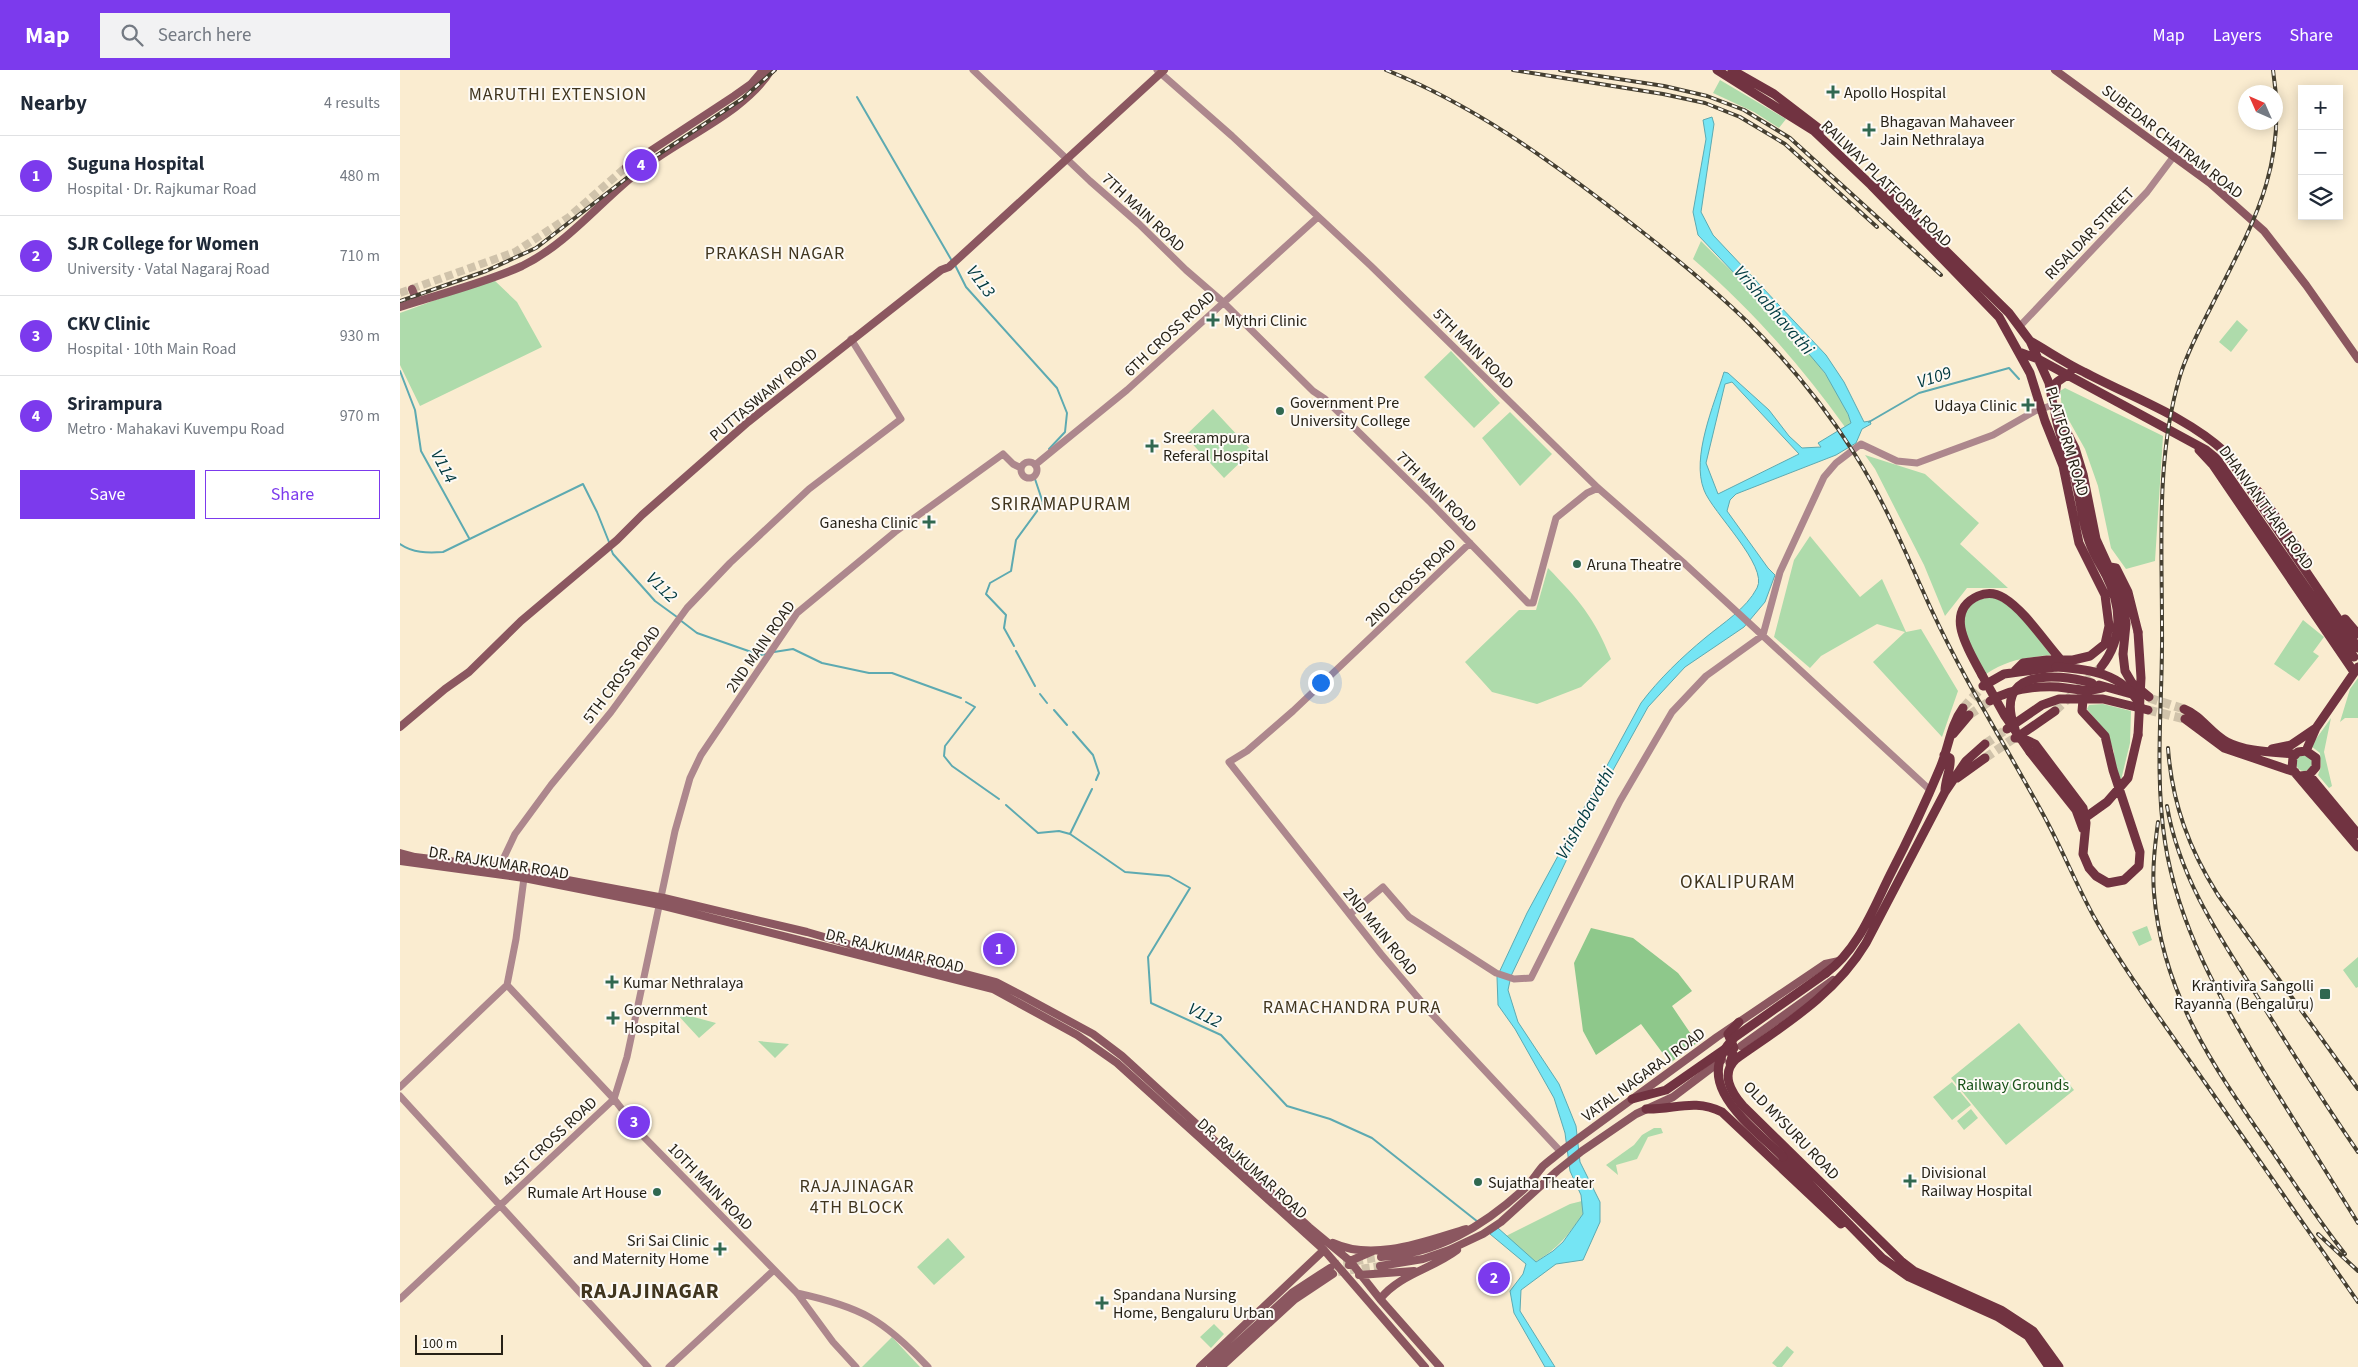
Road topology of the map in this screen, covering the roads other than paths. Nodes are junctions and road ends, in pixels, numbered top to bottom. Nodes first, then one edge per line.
1 (763, 70) edge
2 (771, 70) edge
3 (973, 70) edge
4 (1717, 70) edge
5 (1732, 70) edge
6 (2055, 70) edge
7 (1161, 71) edge
8 (2174, 156) junction
9 (1067, 158) junction
10 (626, 167) tunnel mouth
11 (1318, 218) junction
12 (412, 289) dead end
13 (417, 301) junction
14 (1223, 302) junction
15 (400, 307) edge
16 (2020, 326) junction
17 (851, 339) junction
18 (2030, 341) junction
19 (2015, 342) junction
20 (2019, 352) junction
21 (2038, 359) junction
22 (2358, 359) edge
23 (2082, 372) junction
24 (2065, 374) junction
25 (2053, 405) junction
26 (2042, 409) junction
27 (2191, 441) junction
28 (2225, 452) junction
29 (1035, 465) junction
30 (1021, 468) junction
31 (1598, 488) junction
32 (1470, 543) junction
33 (2110, 567) junction
34 (2358, 634) edge
35 (1763, 635) junction
36 (2358, 648) edge
37 (2354, 658) dead end
38 (2058, 663) junction
39 (2101, 667) tunnel mouth
40 (2356, 670) edge
41 (1983, 686) tunnel mouth
42 (2105, 687) junction
43 (2083, 700) junction
44 (1990, 701) tunnel mouth
45 (2144, 708) junction
46 (2184, 709) tunnel mouth
47 (1966, 711) tunnel mouth
48 (2055, 711) tunnel mouth
49 (2185, 719) tunnel mouth
50 (400, 727) edge
51 (2316, 728) junction
52 (2012, 734) junction
53 (1985, 744) tunnel mouth
54 (2264, 750) junction
55 (2306, 751) junction
56 (2295, 754) junction
57 (1944, 755) junction
58 (1986, 758) tunnel mouth
59 (1229, 762) joint
60 (2301, 774) junction
61 (2120, 789) junction
62 (1930, 790) junction
63 (1945, 792) junction
64 (2082, 817) junction
65 (2358, 834) edge
66 (2358, 847) edge
67 (400, 853) edge
68 (400, 861) edge
69 (498, 871) junction
70 (524, 878) junction
71 (662, 901) junction
72 (1350, 914) junction
73 (1840, 961) junction
74 (507, 985) junction
75 (1739, 1022) junction
76 (1740, 1051) junction
77 (1726, 1062) junction
78 (400, 1087) edge
79 (400, 1096) edge
80 (614, 1099) junction
81 (1632, 1099) junction
82 (1646, 1110) junction
83 (1562, 1151) junction
84 (501, 1205) junction
85 (1475, 1227) junction
86 (1853, 1228) junction
87 (1324, 1239) junction
88 (1471, 1240) junction
89 (1377, 1249) junction
90 (1324, 1250) junction
91 (1350, 1261) junction
92 (774, 1270) junction
93 (1416, 1271) junction
94 (1346, 1274) junction
95 (1361, 1276) junction
96 (797, 1293) junction
97 (400, 1299) edge
98 (1380, 1299) junction
99 (648, 1367) edge
100 (669, 1367) edge
101 (856, 1367) edge
102 (928, 1367) edge
103 (1200, 1367) edge
104 (1211, 1367) edge
105 (1221, 1367) edge
106 (1425, 1367) edge
107 (1440, 1367) edge
108 (2049, 1367) edge
109 (2058, 1367) edge

1 - 10 main road
2 - 13 main road
3 - 9 street, 7TH MAIN ROAD
4 - 19 main road, RAILWAY PLATFORM ROAD
5 - 16 main road, RAILWAY PLATFORM ROAD
6 - 8 main road, SUBEDAR CHATRAM ROAD
7 - 9 main road
7 - 11 street, 5TH MAIN ROAD
8 - 16 street, RISALDAR STREET
8 - 22 main road, SUBEDAR CHATRAM ROAD
9 - 14 street, 7TH MAIN ROAD
9 - 17 main road, PUTTASWAMY ROAD
11 - 14 street, 6TH CROSS ROAD
11 - 31 street, 5TH MAIN ROAD
12 - 13 main road
13 - 15 main road
14 - 29 street, 6TH CROSS ROAD
14 - 32 street, 7TH MAIN ROAD
16 - 18 main road, RAILWAY PLATFORM ROAD
17 - 50 main road, PUTTASWAMY ROAD
17 - 69 street, 5TH CROSS ROAD
18 - 19 main road
18 - 21 main road, RAILWAY PLATFORM ROAD
18 - 23 main road, DHANVANTHARI ROAD
19 - 20 main road, PLATFORM ROAD
20 - 21 main road, DHANVANTHARI ROAD
20 - 26 main road, PLATFORM ROAD
21 - 24 main road, DHANVANTHARI ROAD
21 - 25 main road, RAILWAY PLATFORM ROAD
23 - 24 main road
23 - 28 main road, DHANVANTHARI ROAD
24 - 25 main road
24 - 27 main road, DHANVANTHARI ROAD
25 - 26 street
25 - 33 main road
25 - 39 main road
26 - 35 street
26 - 38 main road, PLATFORM ROAD
27 - 37 main road, DHANVANTHARI ROAD
27 - 40 main road
28 - 34 main road
28 - 36 main road, DHANVANTHARI ROAD
29 - 30 street
29 - 30 street
30 - 71 street, 2ND MAIN ROAD
31 - 32 street, 7TH MAIN ROAD
31 - 35 street, 5TH MAIN ROAD
32 - 59 street, 2ND CROSS ROAD
33 - 42 main road
33 - 45 main road, bridge
35 - 62 street, 5TH MAIN ROAD
35 - 72 street
38 - 41 main road
38 - 45 main road, bridge
38 - 52 main road, bridge
40 - 51 main road
42 - 44 main road
42 - 52 main road, bridge
43 - 45 main road
43 - 52 main road
43 - 61 main road
45 - 61 main road, bridge
46 - 54 main road
47 - 57 main road
48 - 52 main road
49 - 60 main road
51 - 54 main road
51 - 55 main road
52 - 64 main road, bridge
53 - 63 main road
54 - 56 main road
55 - 56 main road
55 - 60 main road
56 - 60 main road
57 - 62 main road
57 - 63 main road
58 - 63 main road
59 - 72 street, 2ND MAIN ROAD
60 - 65 main road
60 - 66 main road
61 - 64 main road
61 - 64 main road
62 - 73 main road
63 - 76 main road
67 - 69 main road, DR. RAJKUMAR ROAD
68 - 69 main road, DR. RAJKUMAR ROAD
69 - 70 main road, DR. RAJKUMAR ROAD
69 - 71 main road, DR. RAJKUMAR ROAD
70 - 71 main road, DR. RAJKUMAR ROAD
70 - 74 street
71 - 80 street, 41ST CROSS ROAD
71 - 87 main road, DR. RAJKUMAR ROAD
71 - 90 main road, DR. RAJKUMAR ROAD
72 - 83 street, 2ND MAIN ROAD
73 - 75 main road, VATAL NAGARAJ ROAD
73 - 86 main road, bridge
74 - 78 street
74 - 80 street, 10TH MAIN ROAD
75 - 76 main road
75 - 81 main road, VATAL NAGARAJ ROAD
76 - 77 main road
77 - 81 main road, OLD MYSURU ROAD
77 - 82 main road, VATAL NAGARAJ ROAD
77 - 109 main road, OLD MYSURU ROAD
79 - 84 street
80 - 84 street, 41ST CROSS ROAD
80 - 92 street, 10TH MAIN ROAD
81 - 83 main road, VATAL NAGARAJ ROAD
82 - 86 main road
82 - 88 main road, VATAL NAGARAJ ROAD
83 - 85 main road, VATAL NAGARAJ ROAD
84 - 97 street, 41ST CROSS ROAD
84 - 99 street
85 - 88 main road
85 - 89 main road
86 - 108 main road
87 - 89 main road
87 - 91 main road, DR. RAJKUMAR ROAD
88 - 93 main road
89 - 91 main road
90 - 94 main road, DR. RAJKUMAR ROAD
90 - 103 main road
91 - 94 main road
91 - 95 main road, DR. RAJKUMAR ROAD
92 - 96 street, 10TH MAIN ROAD
92 - 100 street
93 - 95 main road
93 - 98 main road
94 - 95 main road
94 - 106 main road, DR. RAJKUMAR ROAD
95 - 98 main road, DR. RAJKUMAR ROAD
96 - 101 street, 10TH MAIN ROAD
96 - 102 street
98 - 107 main road
104 - 105 main road

